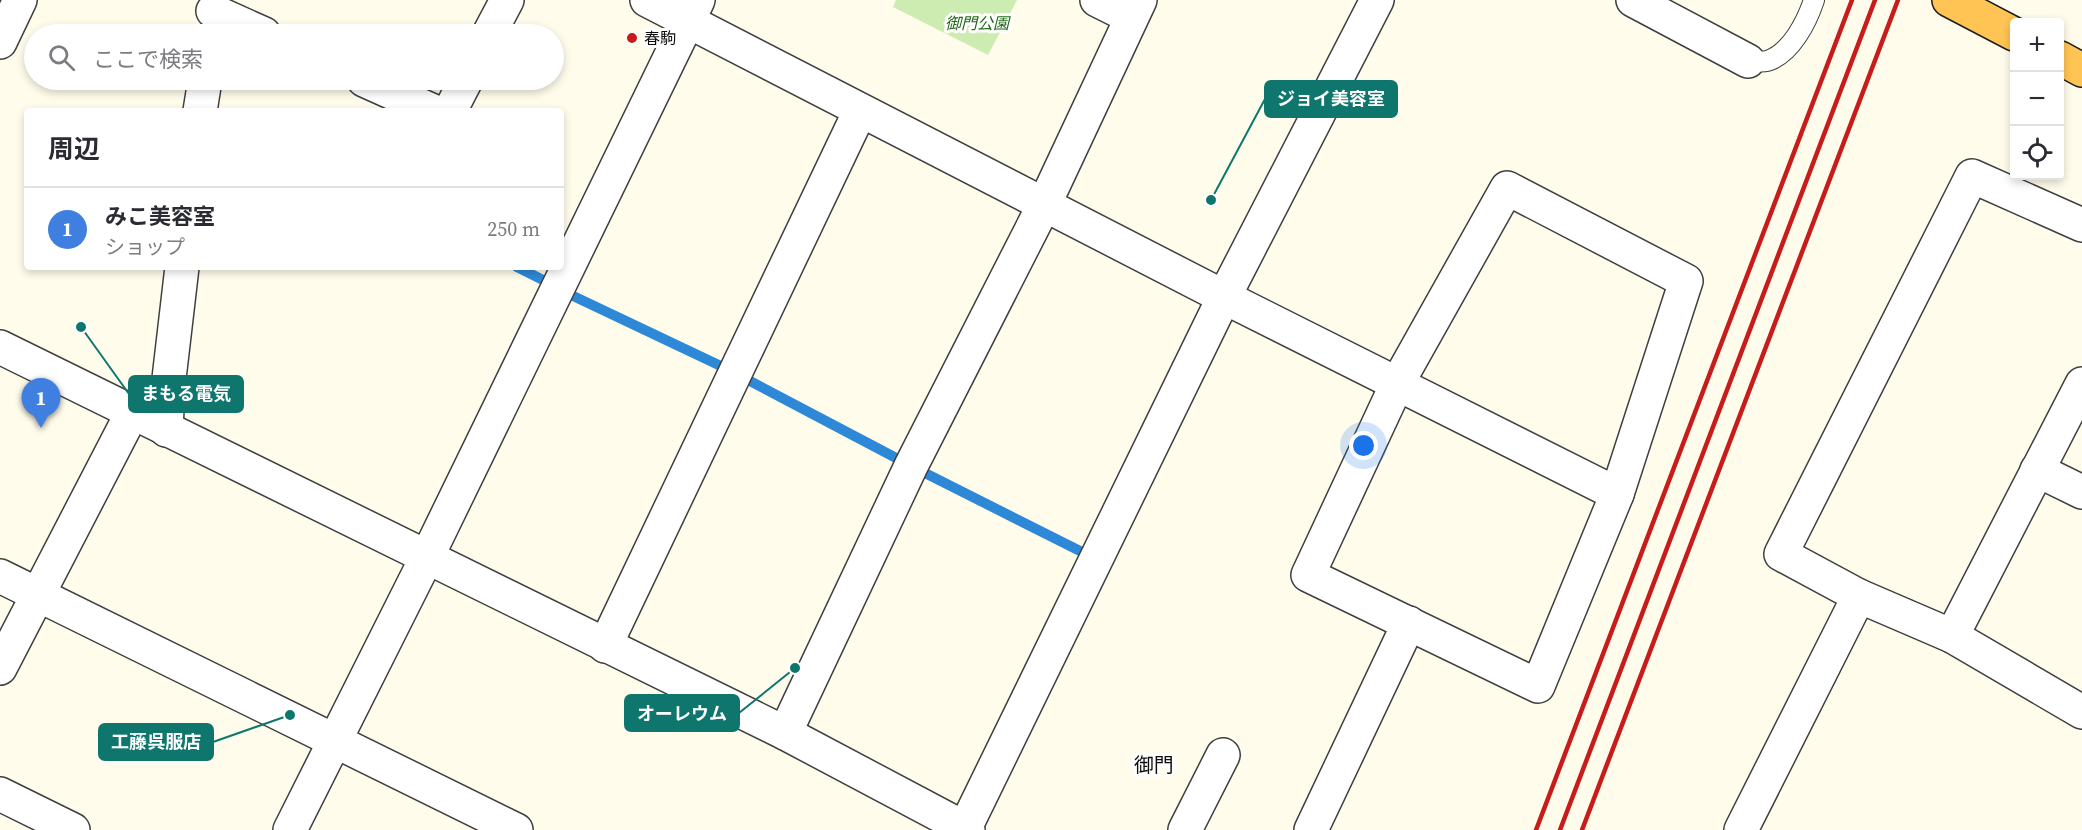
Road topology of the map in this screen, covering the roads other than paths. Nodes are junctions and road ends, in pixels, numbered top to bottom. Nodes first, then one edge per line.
1 (20, 0) edge
2 (507, 0) edge
3 (647, 0) edge
4 (1097, 0) edge
5 (1377, 0) edge
6 (1632, 0) edge
7 (1814, 0) edge
8 (1960, 5) edge
9 (1135, 9) edge
10 (692, 11) edge
11 (213, 15) edge
12 (237, 24) edge
13 (494, 24) edge
14 (2010, 32) edge
15 (0, 42) edge
16 (2064, 60) edge
17 (1748, 61) joint
18 (2082, 70) edge
19 (203, 90) edge
20 (386, 90) edge
21 (461, 90) edge
22 (200, 108) edge
23 (426, 108) edge
24 (452, 108) edge
25 (860, 111) junction
26 (1044, 205) junction
27 (2082, 225) edge
28 (182, 270) edge
29 (1224, 297) junction
30 (0, 347) edge
31 (1397, 384) junction
32 (2082, 384) edge
33 (132, 413) junction
34 (166, 430) junction
35 (2037, 470) junction
36 (2082, 492) edge
37 (1617, 494) junction
38 (426, 559) junction
39 (0, 576) edge
40 (37, 594) junction
41 (1859, 596) junction
42 (1409, 623) junction
43 (1952, 636) junction
44 (605, 646) junction
45 (0, 668) edge
46 (2082, 712) edge
47 (785, 733) junction
48 (335, 739) junction
49 (1223, 756) dead end
50 (0, 794) edge
51 (966, 829) edge
52 (73, 830) edge
53 (290, 830) edge
54 (516, 830) edge
55 (1185, 830) edge
56 (1311, 830) edge
57 (1741, 830) edge

1 - 15 street
2 - 13 street
3 - 10 street
4 - 9 street
5 - 29 street
6 - 17 street
7 - 17 lane
8 - 14 highway
9 - 26 street
10 - 25 street
10 - 38 street
11 - 12 street
16 - 18 highway
19 - 22 street
20 - 23 street
21 - 24 street
25 - 26 street
25 - 44 street
26 - 29 street
26 - 47 street
27 - 41 street
28 - 34 street
29 - 31 street
29 - 51 street
30 - 33 street
31 - 37 street
31 - 37 street
31 - 42 street
32 - 35 street
33 - 34 street
33 - 40 street
34 - 38 street
35 - 36 street
35 - 43 street
37 - 42 street
38 - 44 street
38 - 48 street
39 - 40 street
40 - 45 street
40 - 48 street
41 - 43 street
41 - 57 street
42 - 56 street
43 - 46 street
44 - 47 street
47 - 51 street
48 - 53 street
48 - 54 street
49 - 55 street
50 - 52 street

